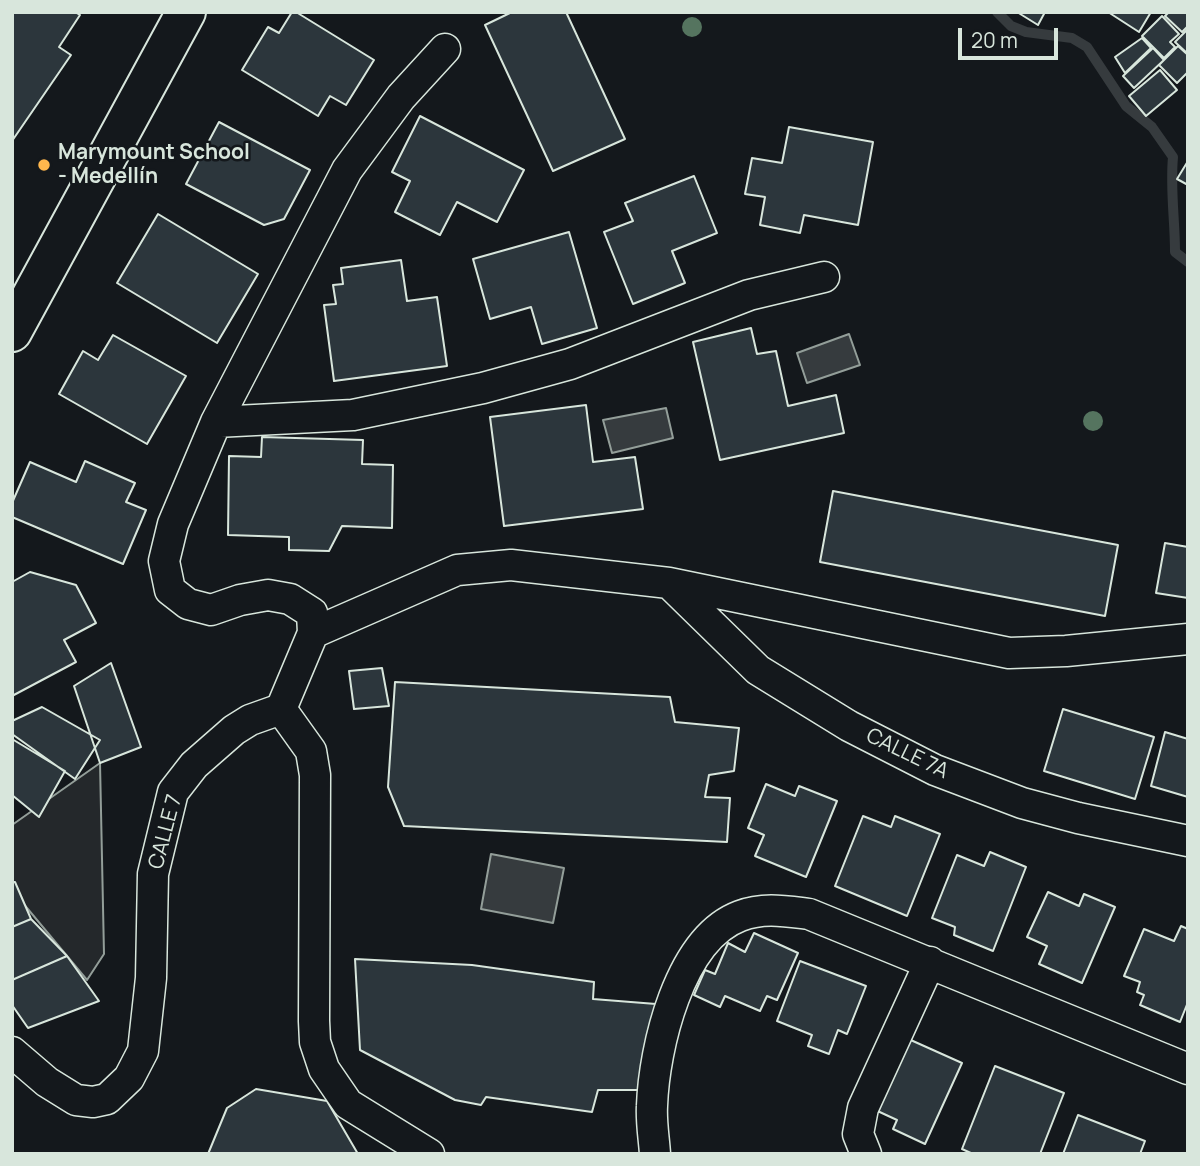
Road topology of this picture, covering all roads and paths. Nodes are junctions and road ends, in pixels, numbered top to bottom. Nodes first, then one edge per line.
1 (186, 12) edge
2 (445, 49) dead end
3 (824, 277) dead end
4 (12, 332) edge
5 (216, 422) junction
6 (669, 583) junction
7 (313, 634) junction
8 (1188, 639) edge
9 (281, 709) junction
10 (1188, 841) edge
11 (930, 962) junction
12 (12, 1052) edge
13 (1188, 1069) edge
14 (429, 1154) edge
15 (655, 1154) edge
16 (866, 1154) edge

1 - 4 main road
2 - 5 street
3 - 5 street
5 - 7 street
6 - 7 street
6 - 8 street
6 - 10 street, CALLE 7A
7 - 9 street
9 - 12 street, CALLE 7
9 - 14 street
11 - 13 street
11 - 15 street
11 - 16 street

